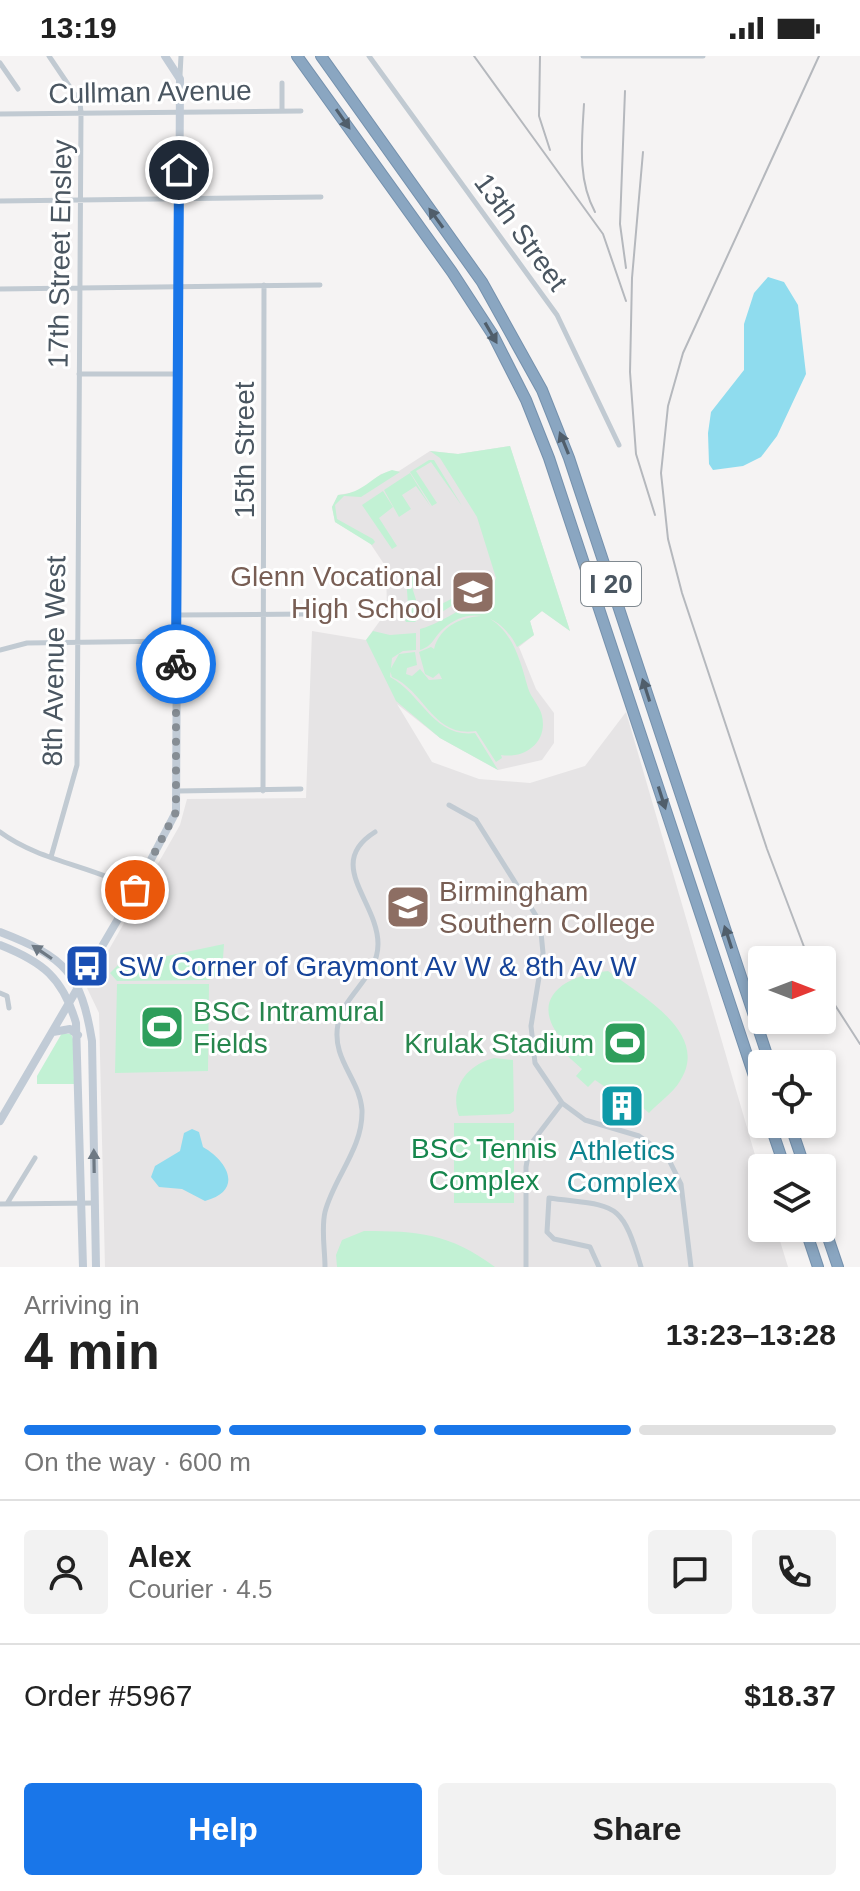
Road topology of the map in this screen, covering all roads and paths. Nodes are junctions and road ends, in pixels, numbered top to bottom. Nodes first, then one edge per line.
1 (59, 56) edge
2 (165, 56) edge
3 (181, 56) edge
4 (297, 56) edge
5 (321, 56) edge
6 (369, 56) edge
7 (583, 56) edge
8 (610, 56) edge
9 (703, 56) edge
10 (50, 58) edge
11 (0, 63) edge
12 (180, 79) junction
13 (282, 83) dead end
14 (18, 89) dead end
15 (282, 110) junction
16 (301, 111) dead end
17 (179, 112) junction
18 (81, 113) junction
19 (0, 114) edge
20 (321, 197) dead end
21 (178, 199) junction
22 (81, 200) junction
23 (0, 201) edge
24 (264, 285) junction
25 (320, 285) dead end
26 (177, 286) junction
27 (80, 288) junction
28 (0, 289) edge
29 (79, 374) junction
30 (177, 374) junction
31 (619, 445) dead end
32 (79, 463) joint
33 (263, 614) junction
34 (306, 614) dead end
35 (176, 615) junction
36 (176, 641) junction
37 (78, 642) junction
38 (0, 650) edge
39 (301, 789) dead end
40 (178, 791) junction
41 (263, 791) junction
42 (449, 805) dead end
43 (0, 832) edge
44 (375, 832) dead end
45 (51, 857) junction
46 (135, 890) junction
47 (0, 932) edge
48 (0, 945) edge
49 (78, 983) junction
50 (0, 993) edge
51 (70, 1001) junction
52 (9, 1008) dead end
53 (52, 1032) junction
54 (78, 1035) junction
55 (765, 1050) edge
56 (748, 1058) edge
57 (562, 1103) junction
58 (0, 1121) edge
59 (35, 1158) dead end
60 (82, 1203) junction
61 (95, 1203) junction
62 (4, 1204) edge
63 (810, 1242) edge
64 (829, 1242) edge
65 (83, 1267) edge
66 (96, 1267) edge
67 (325, 1267) edge
68 (526, 1267) edge
69 (599, 1267) edge
70 (641, 1267) edge
71 (691, 1267) edge
72 (818, 1267) edge
73 (838, 1267) edge

1 - 10 street
2 - 12 street
3 - 12 street
4 -> 56 highway, I 20
55 -> 5 highway, I 20
6 - 31 street, 13th Street
7 - 8 street
8 - 9 street
10 - 18 street, 17th Street Ensley
11 - 14 street
12 - 17 street
13 - 15 street
15 - 16 street, Cullman Avenue
15 - 17 street, Cullman Avenue
17 - 18 street, Cullman Avenue
17 - 21 street
18 - 19 street, Cullman Avenue
18 - 22 street, 17th Street Ensley
20 - 21 street
21 - 22 street
21 - 26 street
22 - 23 street
22 - 27 street, 17th Street Ensley
24 - 25 street
24 - 26 street
24 - 33 street, 15th Street
26 - 27 street
26 - 30 street
27 - 28 street
27 - 29 street, 17th Street Ensley
29 - 30 street
29 - 32 street, 17th Street Ensley
30 - 35 street
32 - 37 street, 8th Avenue West
33 - 34 street
33 - 35 street
33 - 41 street, 15th Street
35 - 36 street
36 - 37 street
36 - 40 street
37 - 38 street
37 - 45 street, 8th Avenue West
39 - 41 street
40 - 41 street
40 - 46 street
42 - 57 street
43 - 45 street
44 - 67 street
45 - 46 street
46 - 49 street
49 -> 47 street
48 - 51 street
49 - 51 street
61 -> 49 street
50 - 52 street
51 - 53 street
51 - 54 street
53 - 54 street
53 - 58 street
54 - 60 street
57 - 68 street
57 - 71 street
59 - 62 street
60 - 61 street
60 - 62 street
60 - 65 street
61 - 66 street
63 - 72 highway
64 - 73 highway
69 - 70 street

